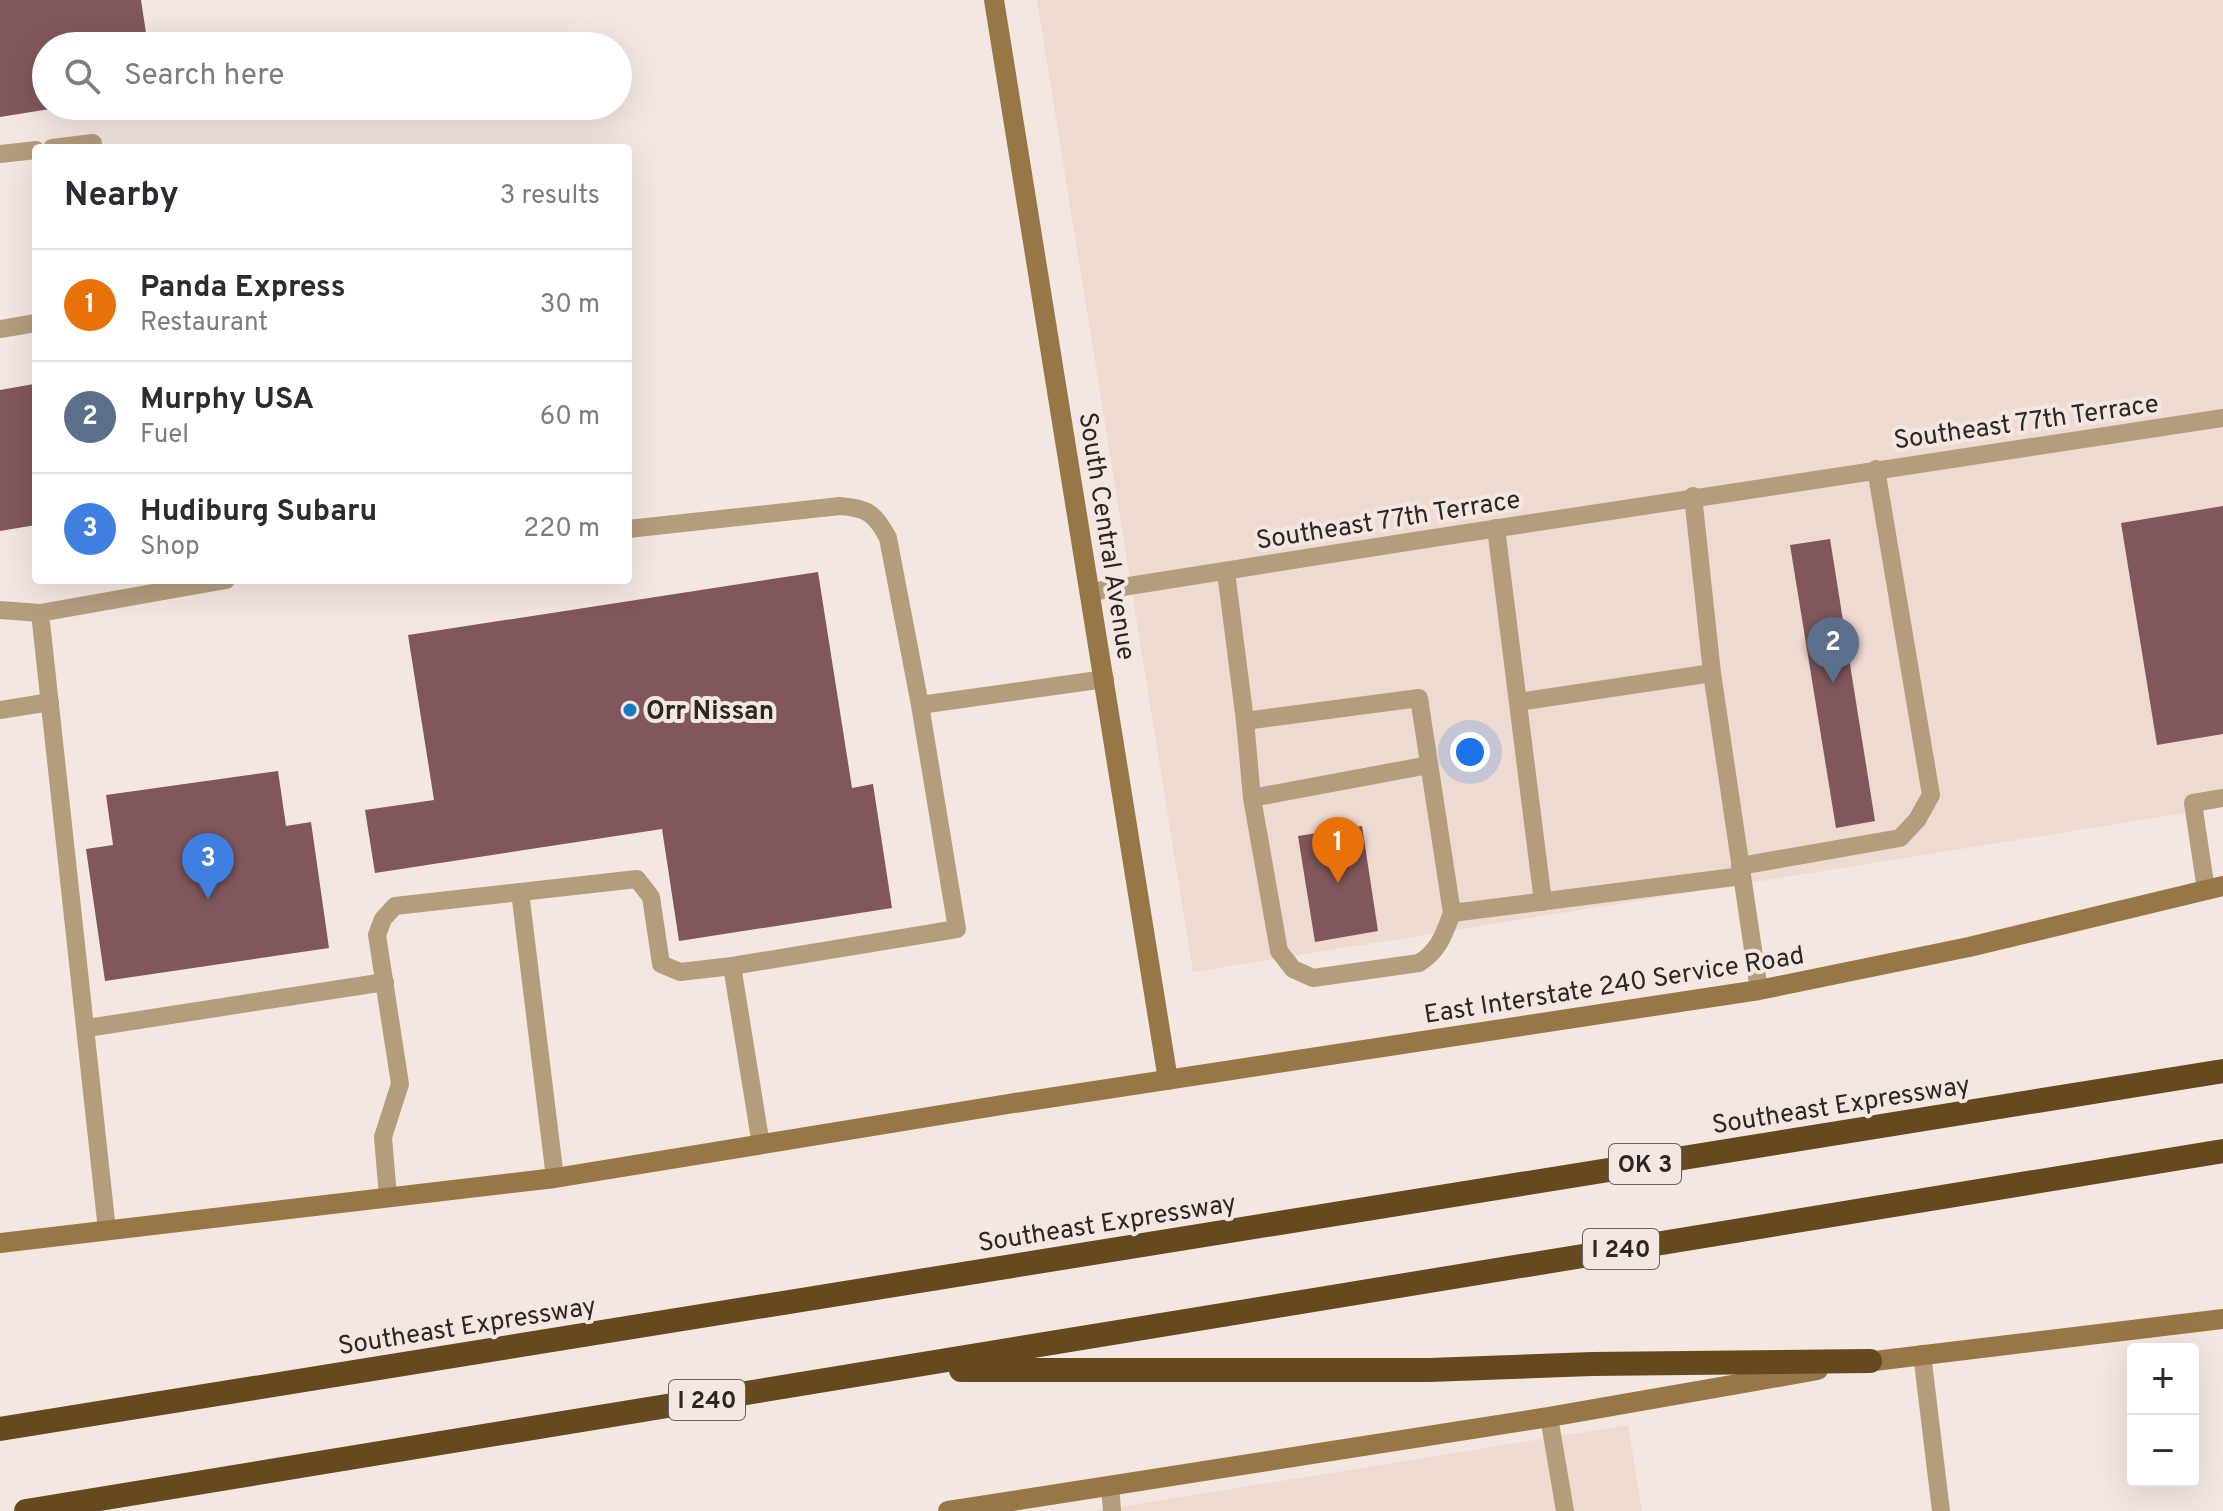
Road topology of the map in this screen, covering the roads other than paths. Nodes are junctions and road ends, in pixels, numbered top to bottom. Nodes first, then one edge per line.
1 (994, 0) edge
2 (93, 143) dead end
3 (85, 144) edge
4 (32, 150) edge
5 (0, 154) edge
6 (32, 324) edge
7 (0, 329) edge
8 (2223, 418) edge
9 (1876, 469) junction
10 (1693, 496) junction
11 (1496, 528) junction
12 (632, 529) edge
13 (1226, 572) junction
14 (203, 584) edge
15 (1091, 592) junction
16 (0, 610) edge
17 (40, 613) junction
18 (1712, 673) junction
19 (1105, 679) junction
20 (50, 702) junction
21 (1518, 702) junction
22 (920, 705) junction
23 (0, 710) edge
24 (1245, 721) junction
25 (1429, 765) junction
26 (1252, 798) junction
27 (2223, 798) edge
28 (1741, 871) junction
29 (2214, 888) edge
30 (520, 892) junction
31 (1543, 902) junction
32 (1452, 913) junction
33 (732, 966) junction
34 (385, 982) junction
35 (1759, 990) junction
36 (87, 1028) junction
37 (2223, 1071) edge
38 (1168, 1080) junction
39 (761, 1145) junction
40 (2223, 1151) edge
41 (555, 1178) junction
42 (388, 1197) junction
43 (107, 1230) junction
44 (0, 1243) edge
45 (2223, 1319) edge
46 (1922, 1354) junction
47 (1870, 1361) junction
48 (740, 1394) junction
49 (1549, 1417) junction
50 (0, 1429) edge
51 (1110, 1485) junction
52 (26, 1511) edge
53 (948, 1511) edge
54 (1112, 1511) edge
55 (1565, 1511) edge
56 (1941, 1511) edge

1 - 15 main road, South Central Avenue
2 - 3 lane
4 - 5 lane
6 - 7 lane
8 - 9 lane, Southeast 77th Terrace
9 - 10 lane, Southeast 77th Terrace
9 - 28 lane
10 - 11 lane, Southeast 77th Terrace
10 - 18 lane
11 - 13 lane, Southeast 77th Terrace
11 - 21 lane
12 - 22 lane
13 - 15 lane, Southeast 77th Terrace
13 - 24 lane
14 - 17 lane
15 - 19 main road, South Central Avenue
16 - 17 lane
17 - 20 lane
18 - 21 lane
18 - 28 lane
19 - 22 lane
19 - 38 main road, South Central Avenue
20 - 23 lane
20 - 36 lane
21 - 31 lane
22 - 33 lane
24 - 25 lane
24 - 26 lane
25 - 26 lane
25 - 32 lane
26 - 32 lane
27 - 29 lane
28 - 31 lane
28 - 35 lane
29 - 35 main road, East Interstate 240 Service Road
30 - 33 lane
30 - 34 lane
30 - 41 lane
31 - 32 lane
33 - 39 lane
34 - 36 lane
34 - 42 lane
35 - 38 main road, East Interstate 240 Service Road
36 - 43 lane
37 - 50 highway, Southeast Expressway / OK 3
38 - 39 main road, East Interstate 240 Service Road
39 - 41 main road, East Interstate 240 Service Road
40 - 48 highway, I 240
41 - 42 main road, East Interstate 240 Service Road
42 - 43 main road, East Interstate 240 Service Road
43 - 44 main road, East Interstate 240 Service Road
45 - 46 main road
46 - 47 main road
46 - 56 lane
47 - 48 highway
47 - 49 main road
48 - 52 highway, I 240
49 - 51 main road
49 - 55 lane
51 - 53 main road
51 - 54 lane

